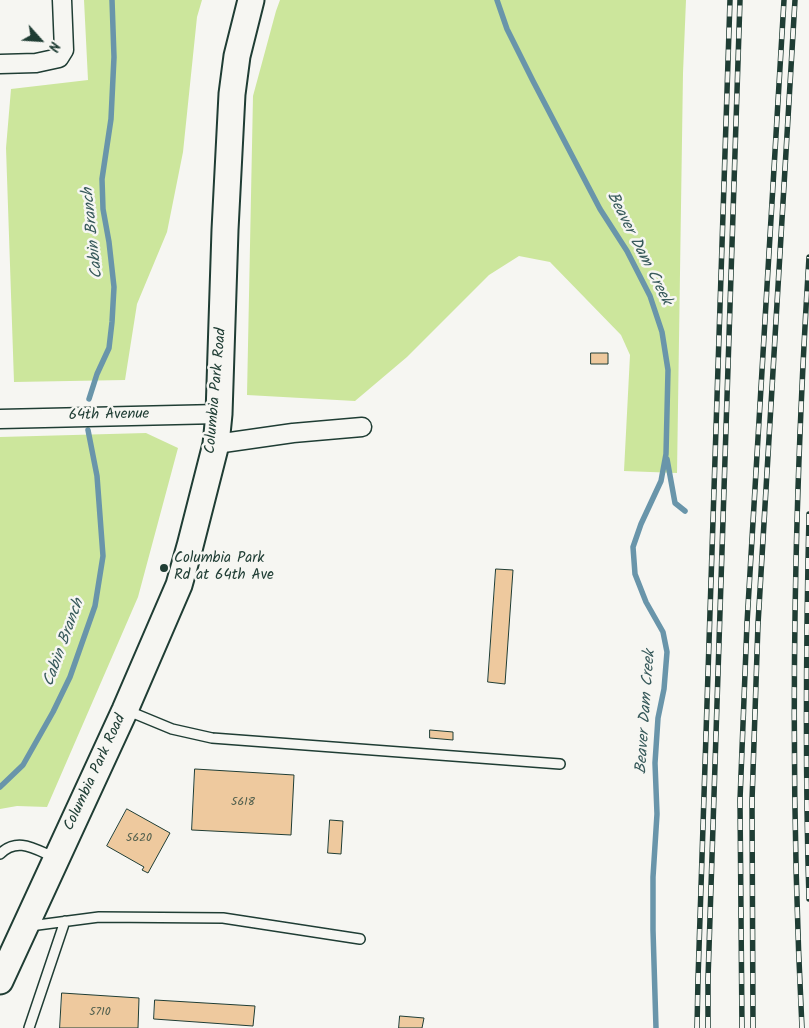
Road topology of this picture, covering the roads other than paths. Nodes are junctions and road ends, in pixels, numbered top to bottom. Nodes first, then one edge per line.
1 (62, 0) edge
2 (251, 0) edge
3 (0, 64) edge
4 (219, 414) junction
5 (0, 419) edge
6 (362, 427) dead end
7 (216, 444) junction
8 (125, 710) junction
9 (560, 764) dead end
10 (0, 854) edge
11 (56, 858) junction
12 (65, 921) junction
13 (25, 926) junction
14 (360, 939) dead end
15 (0, 979) edge
16 (29, 1028) edge

1 - 3 street
2 - 4 street, Columbia Park Road
4 - 5 street, 64th Avenue
4 - 7 street, Columbia Park Road
6 - 7 street
7 - 8 street, Columbia Park Road
8 - 9 lane
8 - 11 street, Columbia Park Road
10 - 11 lane
11 - 13 street, Columbia Park Road
12 - 13 lane
12 - 14 lane
12 - 16 lane
13 - 15 street, Columbia Park Road

